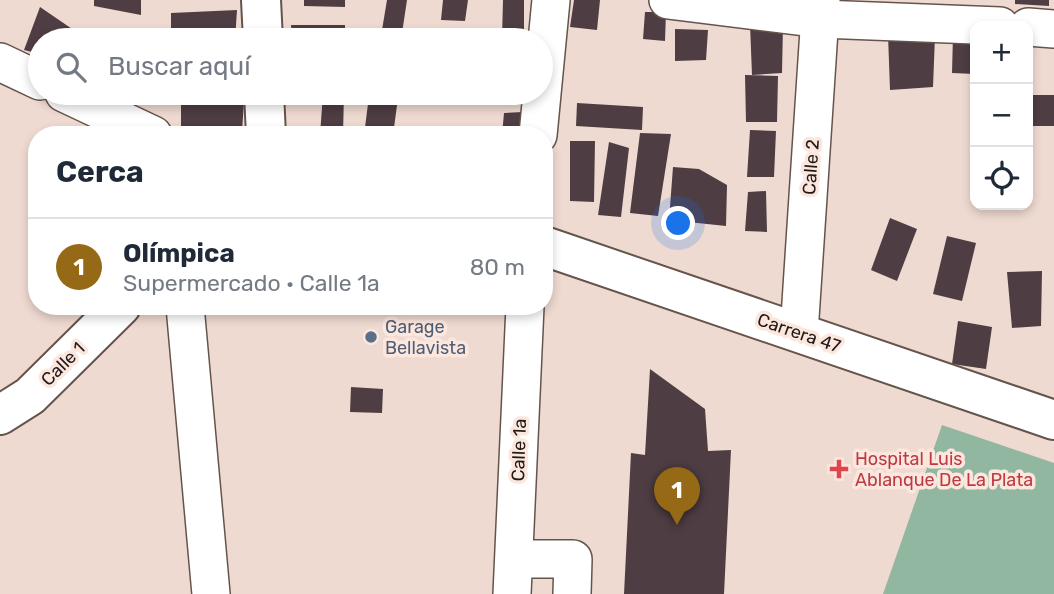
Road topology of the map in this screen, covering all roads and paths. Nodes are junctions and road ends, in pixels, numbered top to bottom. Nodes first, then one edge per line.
1 (261, 0) edge
2 (551, 0) edge
3 (668, 0) edge
4 (821, 9) edge
5 (970, 23) edge
6 (1033, 27) edge
7 (262, 28) edge
8 (548, 28) edge
9 (1054, 29) edge
10 (0, 62) edge
11 (28, 75) edge
12 (89, 105) edge
13 (265, 105) edge
14 (541, 105) edge
15 (134, 126) edge
16 (266, 126) edge
17 (539, 126) edge
18 (553, 249) edge
19 (112, 315) edge
20 (186, 315) edge
21 (525, 315) edge
22 (799, 333) junction
23 (0, 415) edge
24 (1054, 421) edge
25 (513, 577) edge
26 (211, 594) edge
27 (572, 594) edge

1 - 7 main road
2 - 8 street
3 - 4 street
4 - 5 street
4 - 22 street, Calle 2
6 - 9 street
10 - 11 street
12 - 15 street
13 - 16 main road
14 - 17 street
18 - 22 main road, Carrera 47
19 - 23 main road, Calle 1
20 - 26 street
21 - 25 street, Calle 1a
22 - 24 main road, Carrera 47
25 - 27 street

